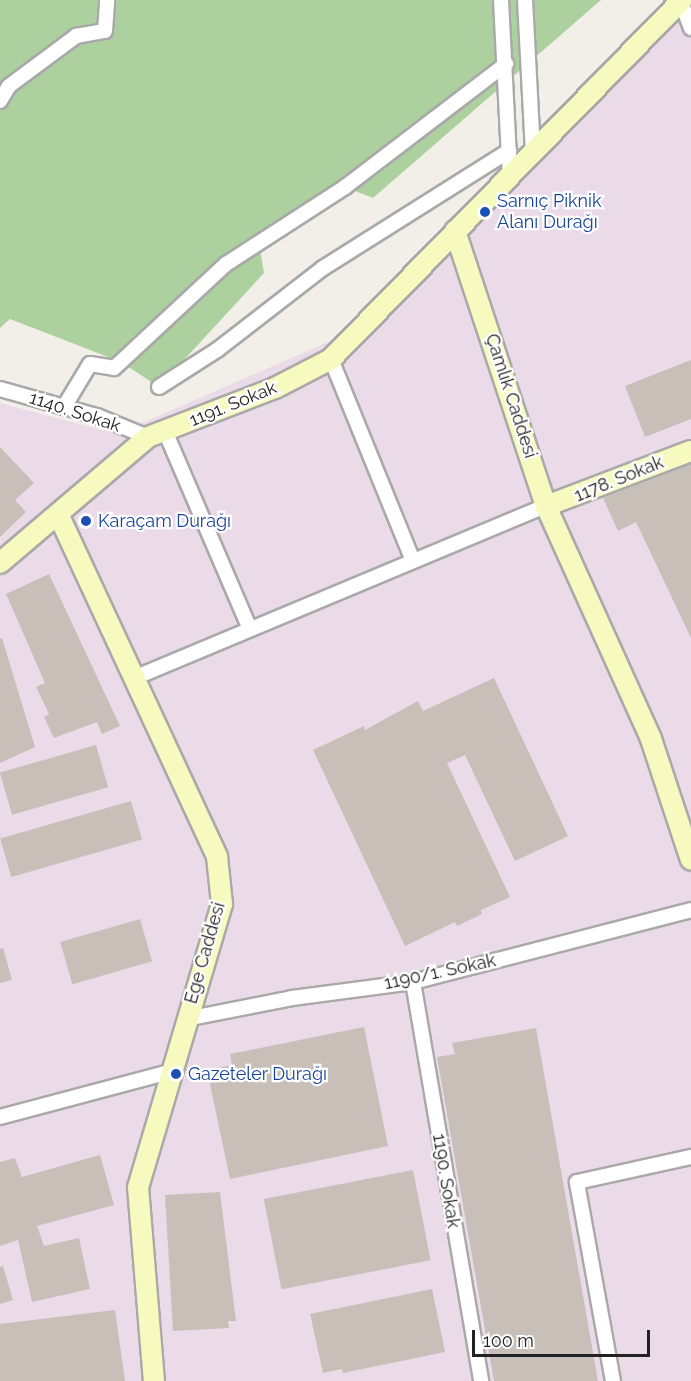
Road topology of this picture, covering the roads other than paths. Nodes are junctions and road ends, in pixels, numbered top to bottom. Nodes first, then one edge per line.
1 (107, 0) edge
2 (501, 0) edge
3 (525, 0) edge
4 (681, 1) edge
5 (691, 28) edge
6 (506, 64) junction
7 (0, 101) edge
8 (509, 151) junction
9 (533, 151) junction
10 (510, 175) junction
11 (455, 231) junction
12 (331, 359) junction
13 (159, 387) dead end
14 (0, 389) edge
15 (64, 407) junction
16 (157, 434) junction
17 (691, 451) edge
18 (546, 506) junction
19 (59, 516) junction
20 (413, 561) junction
21 (0, 563) edge
22 (250, 629) junction
23 (134, 678) junction
24 (691, 860) edge
25 (691, 910) edge
26 (413, 982) junction
27 (186, 1019) junction
28 (169, 1072) junction
29 (0, 1117) edge
30 (691, 1157) edge
31 (154, 1381) edge
32 (482, 1381) edge
33 (613, 1381) edge

1 - 7 street
2 - 6 street
3 - 9 street
4 - 5 street
4 - 9 street
6 - 8 street
6 - 15 street
8 - 10 street
8 - 13 street
9 - 10 street
10 - 11 street
11 - 12 street, 1191. Sokak
11 - 18 street, Çamlık Caddesi
12 - 16 street, 1191. Sokak
12 - 20 street
14 - 15 street, 1140. Sokak
15 - 16 street, 1140. Sokak
16 - 19 street, 1191. Sokak
16 - 22 street
17 - 18 street, 1178. Sokak
18 - 20 street
18 - 24 street, Çamlık Caddesi
19 - 21 street, 1191. Sokak
19 - 23 street, Ege Caddesi
20 - 22 street
22 - 23 street
23 - 27 street, Ege Caddesi
25 - 26 street, 1190/1. Sokak
26 - 27 street, 1190/1. Sokak
26 - 32 street, 1190. Sokak
27 - 28 street, Ege Caddesi
28 - 29 street
28 - 31 street, Ege Caddesi
30 - 33 street

